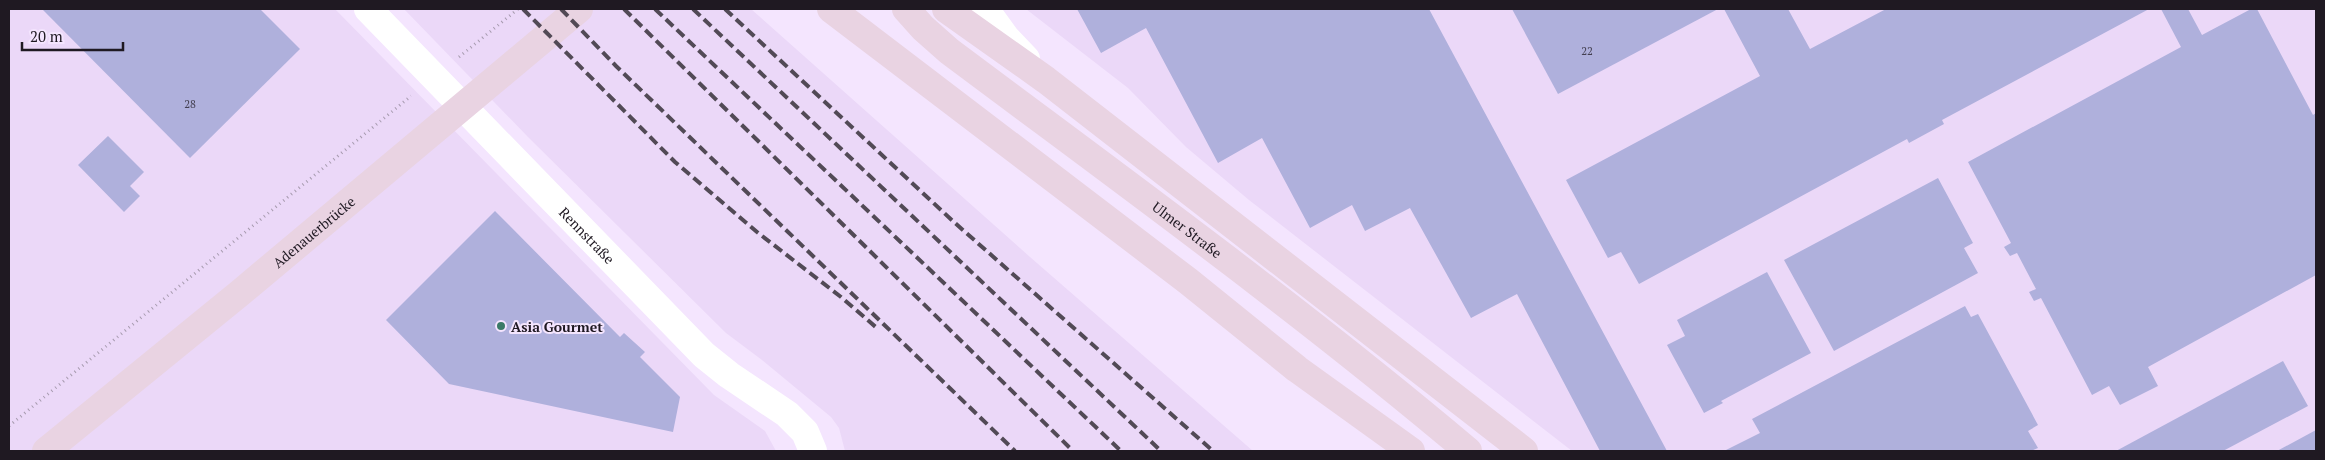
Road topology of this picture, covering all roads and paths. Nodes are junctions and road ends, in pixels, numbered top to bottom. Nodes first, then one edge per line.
1 (368, 9) edge
2 (518, 9) edge
3 (831, 9) edge
4 (906, 9) edge
5 (946, 9) edge
6 (985, 9) edge
7 (580, 12) edge
8 (457, 59) dead end
9 (1046, 80) junction
10 (418, 90) dead end
11 (9, 426) edge
12 (46, 451) edge
13 (813, 451) edge
14 (1411, 451) edge
15 (1468, 451) edge
16 (1524, 451) edge

1 - 13 street, Rennstraße
2 - 8 path
3 - 14 main road
4 - 15 main road, Ulmer Straße
5 - 9 main road
6 - 9 street
7 - 12 main road, Adenauerbrücke
9 - 16 main road
10 - 11 path

